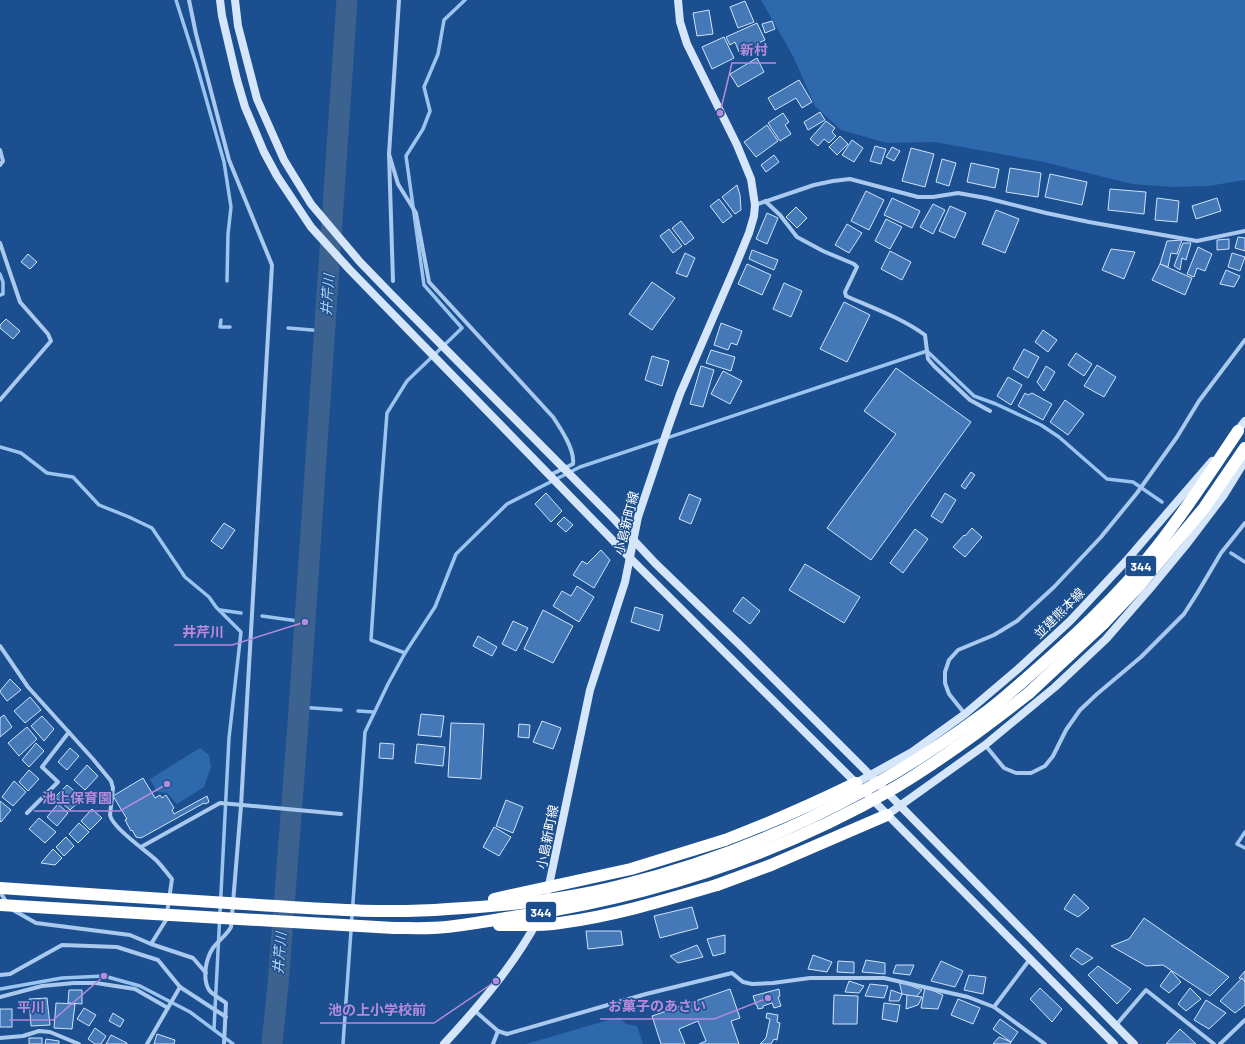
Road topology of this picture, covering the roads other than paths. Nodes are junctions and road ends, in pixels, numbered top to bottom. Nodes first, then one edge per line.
1 (189, 0) edge
2 (220, 0) edge
3 (235, 0) edge
4 (399, 0) edge
5 (678, 0) edge
6 (0, 150) edge
7 (388, 154) junction
8 (0, 165) edge
9 (765, 201) junction
10 (755, 204) junction
11 (1245, 231) edge
12 (0, 243) edge
13 (393, 281) dead end
14 (1245, 340) edge
15 (0, 400) edge
16 (990, 411) dead end
17 (1242, 426) edge
18 (1245, 448) edge
19 (1245, 461) edge
20 (565, 468) junction
21 (550, 475) junction
22 (1245, 524) edge
23 (634, 539) junction
24 (629, 557) junction
25 (0, 646) edge
26 (965, 714) junction
27 (69, 732) junction
28 (985, 745) junction
29 (869, 774) junction
30 (856, 783) junction
31 (899, 805) junction
32 (241, 806) junction
33 (27, 813) dead end
34 (342, 814) dead end
35 (887, 815) junction
36 (932, 838) junction
37 (141, 847) junction
38 (921, 848) junction
39 (0, 888) edge
40 (0, 892) edge
41 (0, 905) edge
42 (446, 910) junction
43 (444, 927) junction
44 (151, 944) junction
45 (1030, 959) junction
46 (206, 973) junction
47 (0, 975) edge
48 (180, 987) junction
49 (0, 997) edge
50 (169, 1006) junction
51 (994, 1007) junction
52 (475, 1011) junction
53 (226, 1017) junction
54 (1245, 1020) edge
55 (1116, 1026) junction
56 (498, 1031) junction
57 (0, 1038) edge
58 (78, 1044) edge
59 (147, 1044) edge
60 (224, 1044) edge
61 (444, 1044) edge
62 (493, 1044) edge
63 (1045, 1044) edge
64 (1114, 1044) edge
65 (1134, 1044) edge
66 (1214, 1044) edge
67 (1220, 1044) edge

1 - 32 street
2 - 21 street
3 - 20 street
4 - 7 street
5 - 10 street, 小島新町線
6 - 8 street
7 - 13 street
7 - 20 street
9 - 10 street
9 - 11 street
9 - 16 street
10 - 23 street, 小島新町線
12 - 15 street
14 - 26 street
17 - 26 street, 並建熊本線
17 - 42 highway, 344, bridge
18 - 43 highway, 344, bridge
19 - 28 street
20 - 21 street
20 - 23 street
21 - 24 street
22 - 28 street
23 - 24 street, 小島新町線
23 - 29 street
24 - 30 street
24 - 52 street, 小島新町線
25 - 27 street
26 - 29 street, 並建熊本線
27 - 33 street
27 - 37 street
28 - 31 street
29 - 30 street, 並建熊本線
29 - 31 street
30 - 35 street
30 - 42 highway, bridge
31 - 35 street
31 - 36 street
32 - 34 street
32 - 37 street
32 - 46 street
35 - 38 street
35 - 43 highway, bridge
36 - 38 street
36 - 55 street
37 - 44 street
38 - 45 street
39 - 42 highway, 344, bridge
40 - 44 street
41 - 43 highway, 344, bridge
44 - 46 street
45 - 51 street
45 - 64 street
46 - 53 street
47 - 48 street
48 - 50 street
48 - 53 street
49 - 50 street
50 - 59 street
51 - 56 street
51 - 63 street
52 - 56 street
52 - 61 street, 小島新町線
53 - 60 street
54 - 67 street
55 - 65 street
55 - 66 street
56 - 62 street
57 - 58 street

